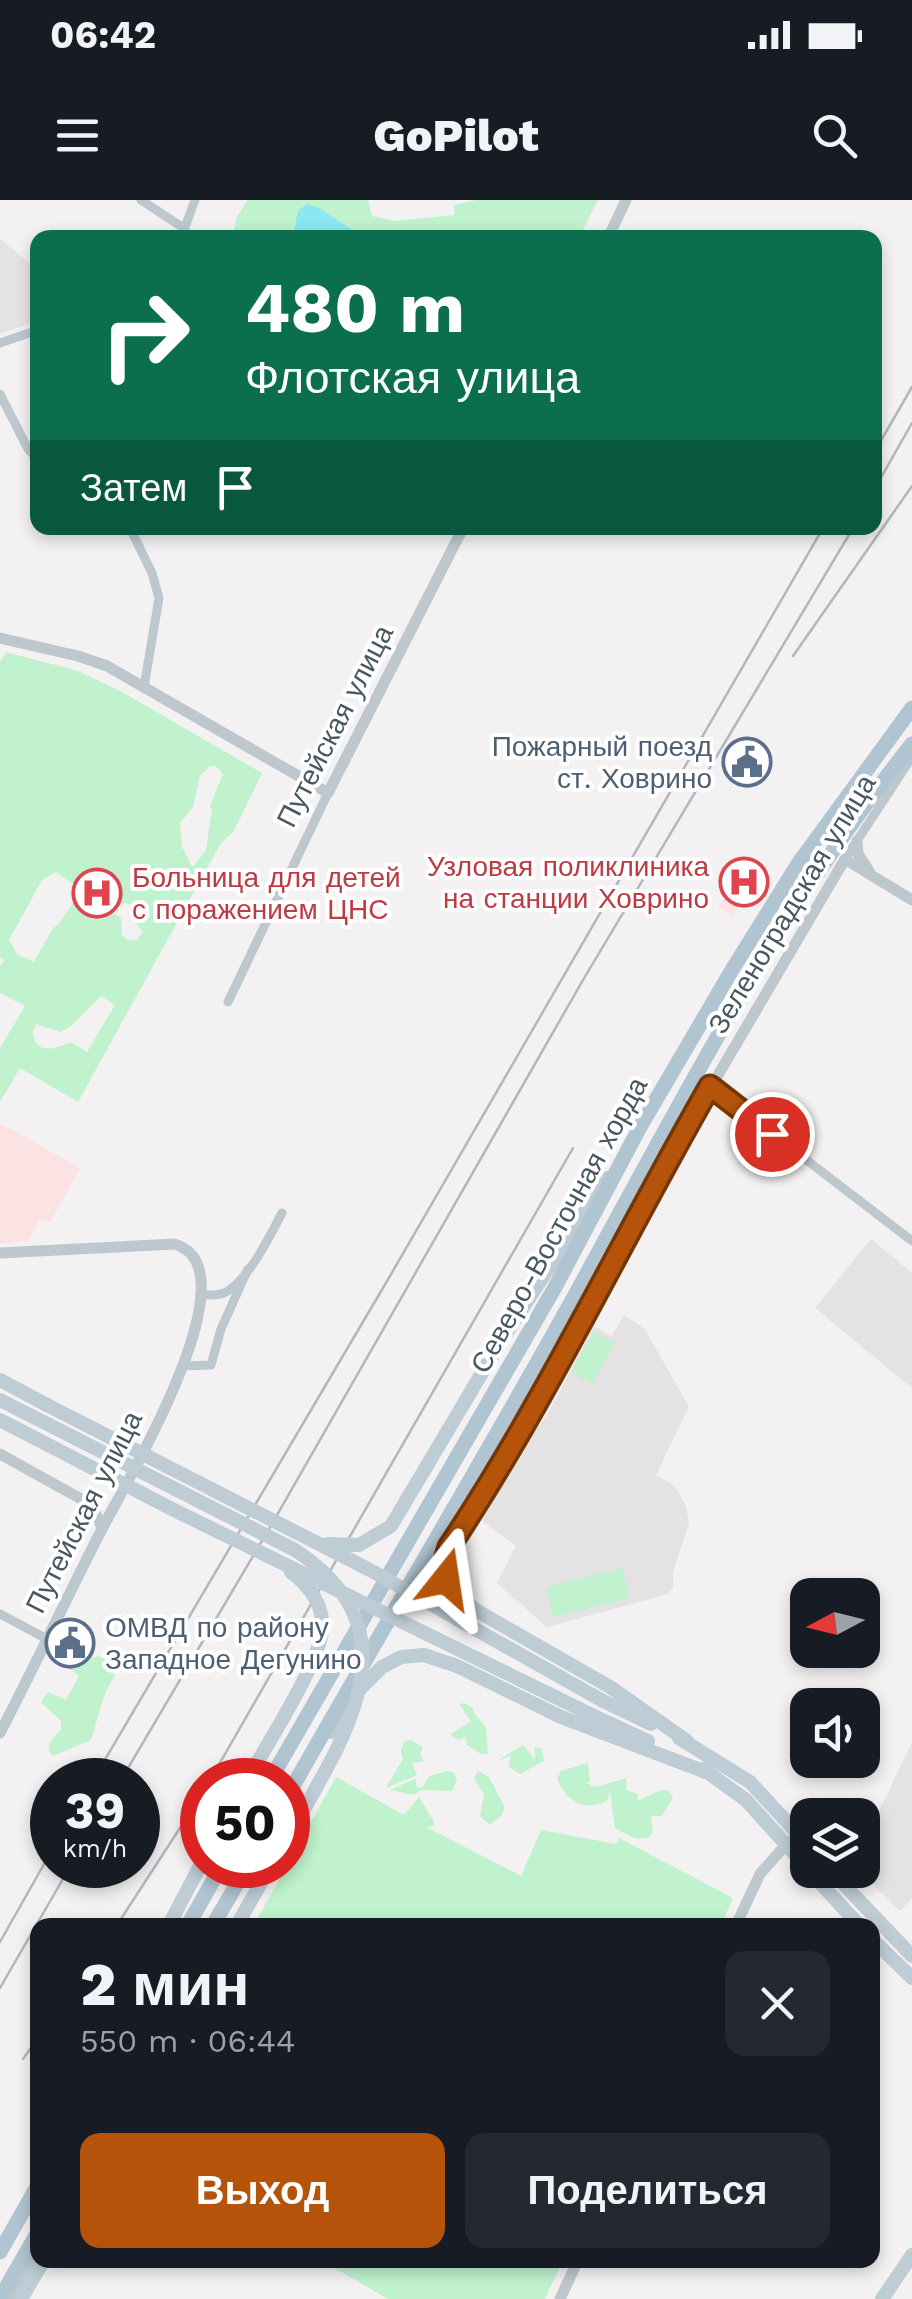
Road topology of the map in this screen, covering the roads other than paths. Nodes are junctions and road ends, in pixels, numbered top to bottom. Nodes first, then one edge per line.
1 (140, 200) edge
2 (195, 200) edge
3 (626, 200) edge
4 (179, 230) edge
5 (184, 230) edge
6 (612, 230) edge
7 (30, 333) edge
8 (0, 342) edge
9 (0, 394) edge
10 (30, 451) edge
11 (133, 535) edge
12 (459, 535) edge
13 (0, 638) edge
14 (144, 687) junction
15 (912, 708) edge
16 (912, 744) edge
17 (912, 757) edge
18 (328, 793) junction
19 (857, 841) junction
20 (845, 859) junction
21 (874, 878) junction
22 (912, 900) edge
23 (228, 1002) dead end
24 (710, 1086) junction
25 (640, 1127) junction
26 (282, 1213) dead end
27 (912, 1241) edge
28 (0, 1253) edge
29 (248, 1269) junction
30 (200, 1294) junction
31 (184, 1366) junction
32 (0, 1380) edge
33 (520, 1388) junction
34 (0, 1400) edge
35 (0, 1420) edge
36 (0, 1454) edge
37 (285, 1527) junction
38 (102, 1528) junction
39 (449, 1547) junction
40 (261, 1552) junction
41 (0, 1614) edge
42 (48, 1639) junction
43 (606, 1694) junction
44 (591, 1722) junction
45 (0, 1734) edge
46 (259, 1758) edge
47 (283, 1758) edge
48 (310, 1758) edge
49 (310, 1763) edge
50 (310, 1798) edge
51 (790, 1825) edge
52 (790, 1840) edge
53 (786, 1845) junction
54 (790, 1850) edge
55 (189, 1888) edge
56 (209, 1888) edge
57 (235, 1888) edge
58 (258, 1888) edge
59 (825, 1888) edge
60 (847, 1888) edge
61 (174, 1918) edge
62 (192, 1918) edge
63 (218, 1918) edge
64 (240, 1918) edge
65 (739, 1918) edge
66 (853, 1918) edge
67 (876, 1918) edge
68 (880, 1922) edge
69 (880, 1947) edge
70 (912, 1956) edge
71 (912, 1978) edge
72 (30, 2199) edge
73 (30, 2236) edge
74 (30, 2246) edge
75 (0, 2252) edge
76 (912, 2255) edge
77 (30, 2265) edge
78 (39, 2268) edge
79 (574, 2268) edge
80 (0, 2289) edge
81 (0, 2298) edge
82 (10, 2299) edge
83 (22, 2299) edge
84 (560, 2299) edge
85 (882, 2299) edge

1 - 4 street
2 - 5 street
3 - 6 street
7 - 8 street
9 - 10 street
11 - 14 street
12 - 18 street, Путейская улица
13 - 14 street
14 - 18 street
15 - 25 main road, Северо-Восточная хорда
16 - 33 main road, Северо-Восточная хорда
17 - 19 street, Зеленоградская улица
18 - 23 street, Путейская улица
19 - 20 street, Зеленоградская улица
19 - 21 street
20 - 21 street
20 - 24 street, Зеленоградская улица
21 - 22 street
24 - 27 street
24 - 39 street, Зеленоградская улица
25 - 37 main road, bridge
25 - 47 main road, Северо-Восточная хорда
26 - 29 street, Путейская улица
28 - 30 street
29 - 30 street, Путейская улица
29 - 31 street, Путейская улица
30 - 31 street, Путейская улица
31 - 38 street, Путейская улица
32 - 37 main road, bridge
33 - 39 main road
33 - 48 main road, Северо-Восточная хорда
34 - 50 main road, bridge
35 - 40 main road, bridge
36 - 38 street
37 - 43 main road, bridge
38 - 42 street, Путейская улица
39 - 43 main road
40 - 44 main road, bridge
40 - 46 main road, bridge
41 - 42 street
42 - 45 street, Путейская улица
43 - 51 main road
44 - 49 main road
44 - 53 main road
52 - 53 street
53 - 54 main road
53 - 65 street
55 - 61 main road
56 - 62 main road
57 - 63 main road
58 - 64 main road
59 - 66 main road
60 - 67 main road
68 - 70 main road
69 - 71 main road
72 - 75 main road
73 - 80 street
74 - 81 main road
76 - 85 main road
77 - 82 street
78 - 83 main road
79 - 84 street

